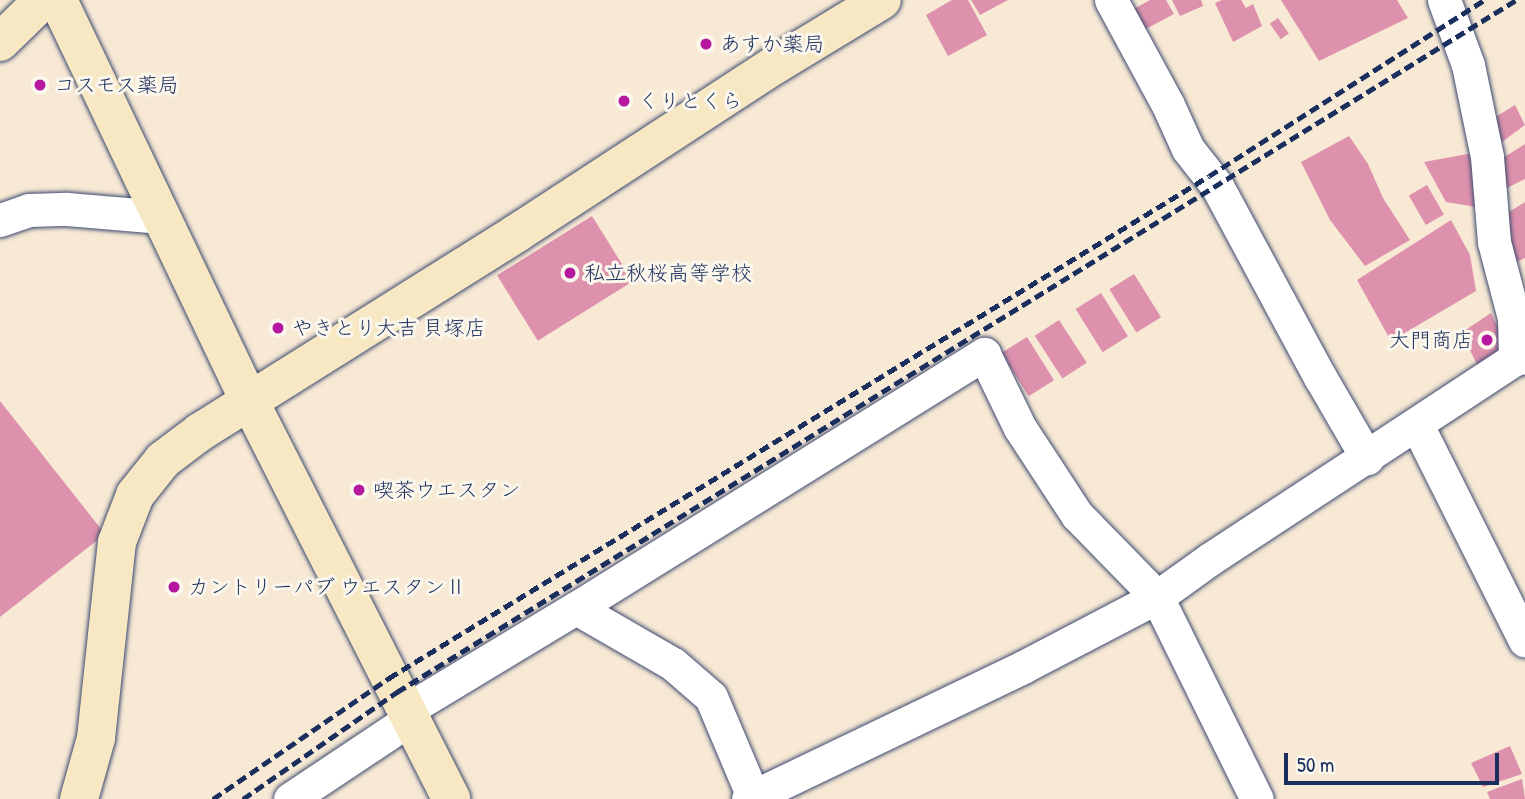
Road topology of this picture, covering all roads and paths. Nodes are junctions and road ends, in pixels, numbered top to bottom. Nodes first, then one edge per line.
1 (43, 0) edge
2 (58, 0) edge
3 (882, 0) edge
4 (1111, 0) edge
5 (1444, 0) edge
6 (0, 42) edge
7 (162, 216) junction
8 (0, 220) edge
9 (1520, 358) edge
10 (249, 400) junction
11 (1418, 425) junction
12 (1367, 458) junction
13 (1157, 597) junction
14 (576, 608) junction
15 (1525, 641) edge
16 (407, 715) junction
17 (752, 798) edge
18 (79, 799) edge
19 (290, 799) edge
20 (451, 799) edge
21 (1257, 799) edge

1 - 6 street
2 - 7 street
3 - 10 street
4 - 12 street
5 - 9 street
7 - 8 street
7 - 10 street
9 - 11 street
10 - 16 street
10 - 18 street
11 - 12 street
11 - 15 street
12 - 13 street
13 - 14 street
13 - 17 street
13 - 21 street
14 - 16 street
14 - 17 street
16 - 19 street
16 - 20 street

